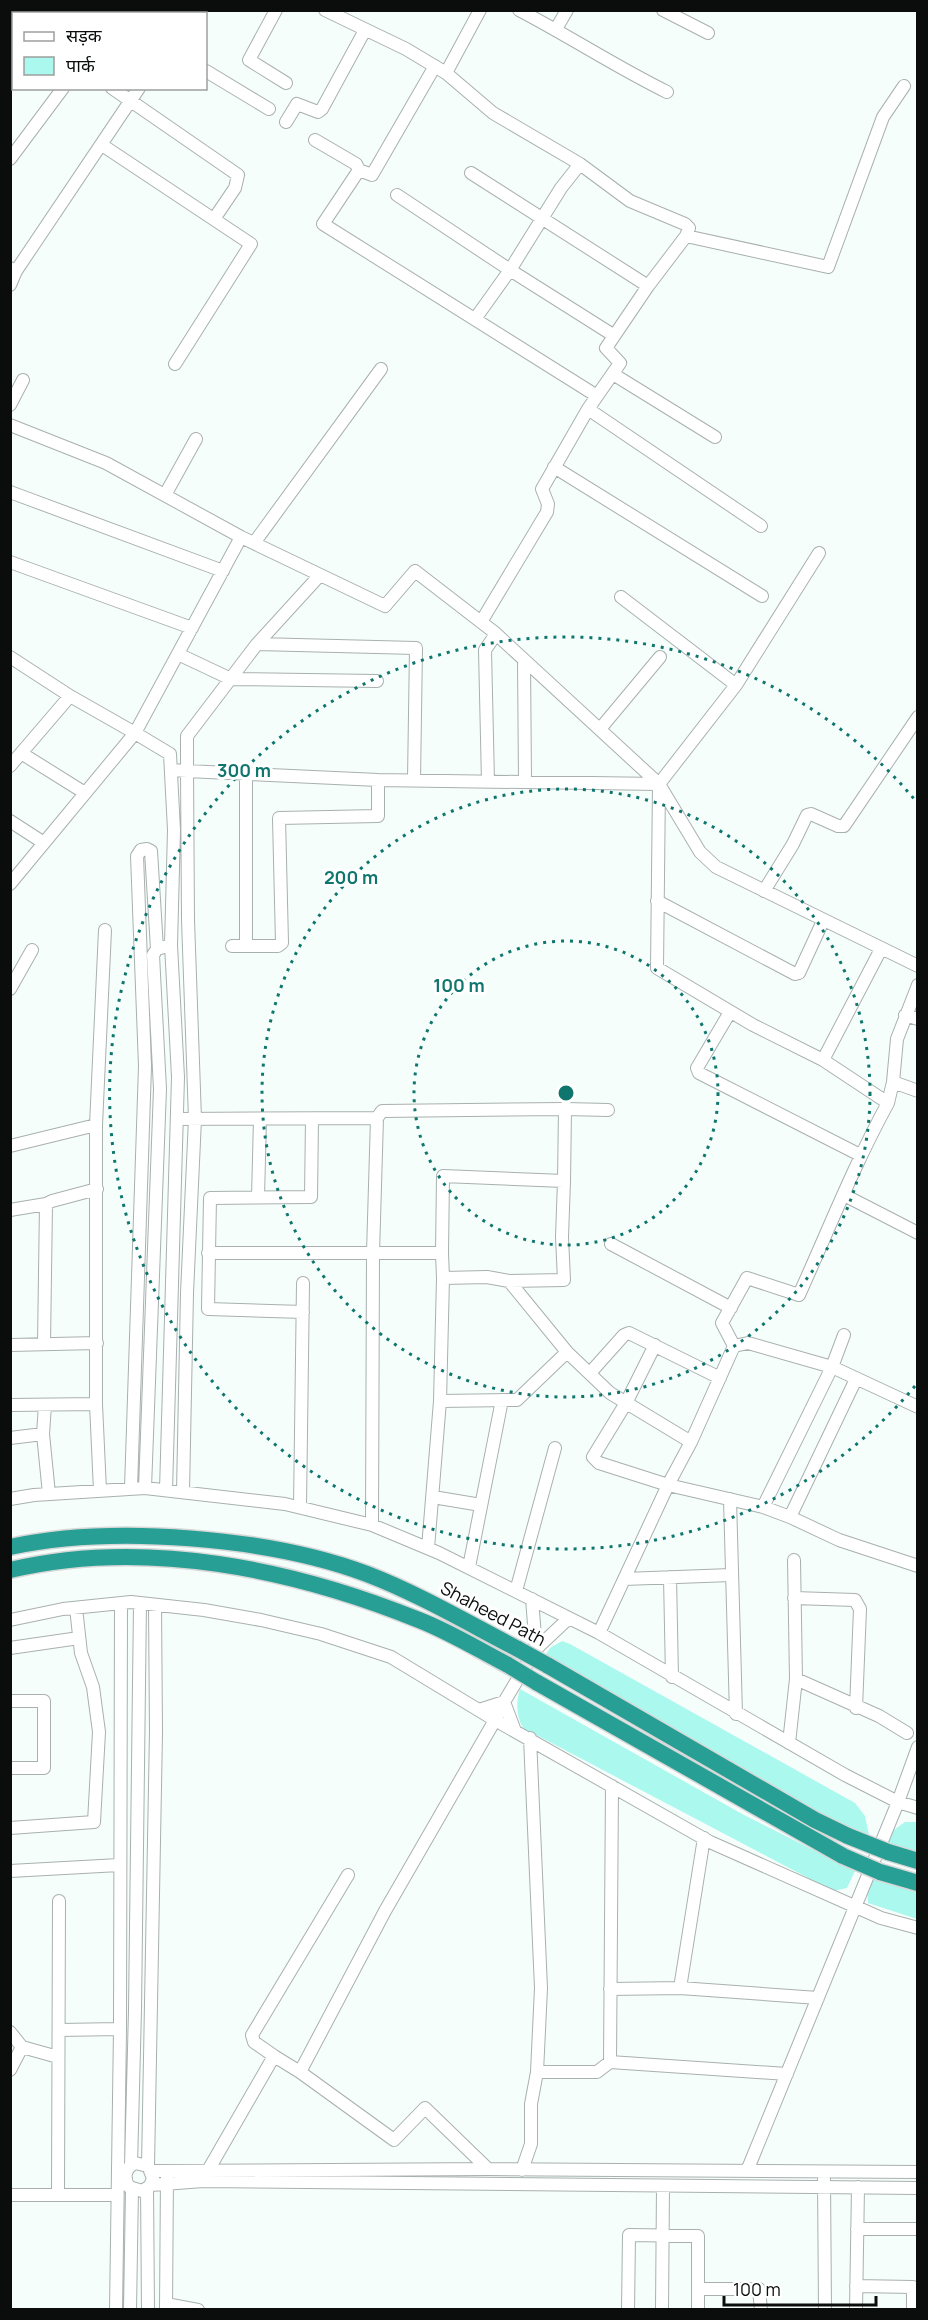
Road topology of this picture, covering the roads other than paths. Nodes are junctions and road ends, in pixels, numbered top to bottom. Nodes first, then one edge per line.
1 (276, 10) edge
2 (325, 10) edge
3 (480, 10) edge
4 (519, 10) edge
5 (567, 10) edge
6 (663, 10) edge
7 (556, 29) junction
8 (365, 30) junction
9 (708, 33) dead end
10 (440, 70) junction
11 (207, 72) edge
12 (286, 83) dead end
13 (904, 86) dead end
14 (61, 90) edge
15 (115, 90) edge
16 (138, 90) edge
17 (667, 92) dead end
18 (130, 102) junction
19 (269, 109) dead end
20 (286, 122) dead end
21 (315, 140) dead end
22 (102, 145) junction
23 (12, 153) edge
24 (580, 164) junction
25 (359, 170) junction
26 (471, 173) dead end
27 (397, 195) dead end
28 (542, 218) junction
29 (214, 219) junction
30 (686, 236) junction
31 (13, 270) edge
32 (510, 270) junction
33 (10, 285) edge
34 (648, 286) junction
35 (475, 319) junction
36 (613, 335) junction
37 (175, 364) dead end
38 (381, 369) dead end
39 (612, 374) junction
40 (24, 380) dead end
41 (597, 396) junction
42 (10, 405) edge
43 (588, 409) junction
44 (10, 425) edge
45 (715, 436) dead end
46 (196, 439) dead end
47 (554, 467) junction
48 (10, 492) edge
49 (165, 495) junction
50 (761, 526) dead end
51 (241, 537) junction
52 (254, 543) junction
53 (819, 553) dead end
54 (10, 562) edge
55 (223, 571) junction
56 (320, 575) junction
57 (762, 596) dead end
58 (621, 597) dead end
59 (481, 622) junction
60 (192, 628) junction
61 (496, 634) junction
62 (257, 644) junction
63 (177, 654) junction
64 (10, 657) edge
65 (660, 657) dead end
66 (524, 660) junction
67 (231, 679) junction
68 (377, 681) dead end
69 (736, 685) junction
70 (70, 696) junction
71 (918, 717) edge
72 (600, 729) junction
73 (135, 733) junction
74 (21, 753) junction
75 (10, 766) edge
76 (171, 770) junction
77 (187, 771) junction
78 (246, 774) junction
79 (378, 780) junction
80 (414, 780) junction
81 (488, 782) junction
82 (525, 782) junction
83 (659, 784) junction
84 (85, 793) junction
85 (10, 822) edge
86 (44, 843) junction
87 (10, 884) edge
88 (764, 891) junction
89 (657, 901) junction
90 (823, 921) junction
91 (105, 930) dead end
92 (171, 945) junction
93 (232, 946) dead end
94 (246, 946) junction
95 (157, 949) junction
96 (881, 949) junction
97 (32, 950) dead end
98 (918, 966) edge
99 (918, 986) edge
100 (10, 989) edge
101 (730, 1012) junction
102 (905, 1015) junction
103 (918, 1020) edge
104 (823, 1060) junction
105 (893, 1082) junction
106 (918, 1091) edge
107 (888, 1103) junction
108 (565, 1109) junction
109 (608, 1110) dead end
110 (377, 1118) junction
111 (177, 1119) junction
112 (195, 1119) junction
113 (260, 1119) junction
114 (312, 1119) junction
115 (96, 1125) junction
116 (10, 1146) edge
117 (860, 1155) junction
118 (564, 1181) junction
119 (97, 1189) junction
120 (844, 1195) junction
121 (258, 1197) junction
122 (46, 1204) junction
123 (10, 1210) edge
124 (918, 1233) edge
125 (610, 1244) dead end
126 (208, 1253) junction
127 (373, 1253) junction
128 (442, 1253) junction
129 (443, 1278) junction
130 (509, 1281) junction
131 (303, 1283) dead end
132 (730, 1308) junction
133 (303, 1312) junction
134 (844, 1335) dead end
135 (97, 1343) junction
136 (44, 1344) junction
137 (10, 1345) edge
138 (655, 1345) junction
139 (734, 1346) junction
140 (567, 1352) junction
141 (832, 1367) junction
142 (590, 1373) junction
143 (720, 1378) junction
144 (856, 1380) junction
145 (502, 1400) junction
146 (440, 1401) junction
147 (626, 1403) junction
148 (96, 1404) junction
149 (10, 1405) edge
150 (45, 1405) junction
151 (918, 1407) edge
152 (43, 1434) junction
153 (10, 1438) edge
154 (691, 1442) junction
155 (555, 1448) dead end
156 (668, 1485) junction
157 (131, 1488) junction
158 (145, 1488) junction
159 (166, 1490) junction
160 (100, 1491) junction
161 (183, 1491) junction
162 (49, 1494) junction
163 (433, 1497) junction
164 (10, 1499) edge
165 (730, 1499) junction
166 (481, 1505) junction
167 (300, 1507) junction
168 (763, 1507) junction
169 (790, 1517) junction
170 (372, 1525) junction
171 (10, 1547) edge
172 (428, 1548) junction
173 (794, 1560) dead end
174 (918, 1566) edge
175 (469, 1568) junction
176 (10, 1570) edge
177 (731, 1575) junction
178 (670, 1577) junction
179 (624, 1579) junction
180 (516, 1591) junction
181 (794, 1598) junction
182 (532, 1599) junction
183 (121, 1603) junction
184 (140, 1603) junction
185 (155, 1605) junction
186 (76, 1608) junction
187 (569, 1618) junction
188 (10, 1620) edge
189 (599, 1633) junction
190 (79, 1638) junction
191 (10, 1648) edge
192 (536, 1649) junction
193 (672, 1677) junction
194 (796, 1679) junction
195 (507, 1697) junction
196 (10, 1701) edge
197 (856, 1708) junction
198 (479, 1710) junction
199 (736, 1714) junction
200 (495, 1720) junction
201 (513, 1725) junction
202 (907, 1733) dead end
203 (530, 1738) junction
204 (789, 1743) junction
205 (918, 1747) edge
206 (10, 1768) edge
207 (612, 1786) junction
208 (898, 1802) junction
209 (918, 1809) edge
210 (10, 1828) edge
211 (704, 1838) junction
212 (918, 1861) edge
213 (119, 1865) junction
214 (10, 1871) edge
215 (348, 1875) dead end
216 (918, 1883) edge
217 (59, 1901) dead end
218 (856, 1907) junction
219 (918, 1928) edge
220 (680, 1988) junction
221 (610, 1989) junction
222 (818, 1998) junction
223 (120, 2029) junction
224 (59, 2030) junction
225 (10, 2032) edge
226 (22, 2048) junction
227 (274, 2056) junction
228 (58, 2057) junction
229 (610, 2062) junction
230 (10, 2070) edge
231 (300, 2072) junction
232 (537, 2072) junction
233 (787, 2074) junction
234 (131, 2166) junction
235 (150, 2169) junction
236 (489, 2169) junction
237 (522, 2170) junction
238 (747, 2171) junction
239 (824, 2172) junction
240 (918, 2172) edge
241 (206, 2175) junction
242 (167, 2176) junction
243 (149, 2186) junction
244 (663, 2186) junction
245 (824, 2187) junction
246 (858, 2187) junction
247 (918, 2188) edge
248 (132, 2189) junction
249 (10, 2195) edge
250 (58, 2195) junction
251 (117, 2195) junction
252 (857, 2229) junction
253 (918, 2229) edge
254 (662, 2236) junction
255 (856, 2286) junction
256 (698, 2289) junction
257 (166, 2307) edge
258 (116, 2310) edge
259 (130, 2310) edge
260 (148, 2310) edge
261 (198, 2310) edge
262 (628, 2310) edge
263 (662, 2310) edge
264 (698, 2310) edge
265 (760, 2310) edge
266 (825, 2310) edge
267 (856, 2310) edge
268 (913, 2310) edge

1 - 12 street
2 - 8 street
3 - 10 street
4 - 7 street
5 - 7 street
6 - 9 street
7 - 17 street
8 - 10 street
8 - 20 street
10 - 24 street
10 - 25 street
11 - 19 street
13 - 30 street
14 - 23 street
15 - 18 street
16 - 18 street
18 - 22 street
18 - 29 street
21 - 25 street
22 - 29 street
22 - 31 street
24 - 28 street
24 - 30 street
25 - 35 street
26 - 28 street
27 - 32 street
28 - 32 street
28 - 34 street
29 - 37 street
30 - 34 street
31 - 33 street
32 - 35 street
32 - 36 street
34 - 36 street
35 - 41 street
36 - 39 street
38 - 52 street
39 - 41 street
39 - 45 street
40 - 42 street
41 - 43 street
43 - 47 street
43 - 50 street
44 - 49 street
46 - 49 street
47 - 57 street
47 - 59 street
48 - 55 street
49 - 51 street
51 - 52 street
51 - 55 street
52 - 56 street
53 - 69 street
54 - 60 street
55 - 60 street
56 - 59 street
56 - 62 street
58 - 69 street
59 - 61 street
60 - 63 street
61 - 66 street
61 - 81 street
62 - 67 street
62 - 80 street
63 - 67 street
63 - 73 street
64 - 70 street
65 - 72 street
66 - 72 street
66 - 82 street
67 - 68 street
67 - 77 street
69 - 83 street
70 - 73 street
70 - 74 street
71 - 88 street
72 - 83 street
73 - 76 street
73 - 84 street
74 - 75 street
74 - 84 street
76 - 77 street
76 - 92 street
77 - 78 street
77 - 112 street
78 - 79 street
78 - 94 street
79 - 80 street
79 - 94 street
80 - 81 street
81 - 82 street
82 - 83 street
83 - 88 street
83 - 89 street
84 - 86 street
85 - 86 street
86 - 87 street
88 - 90 street
89 - 90 street
89 - 101 street
90 - 96 street
91 - 115 street
92 - 95 street
92 - 111 street
93 - 94 street
95 - 157 street
95 - 158 street
96 - 98 street
96 - 104 street
97 - 100 street
99 - 102 street
101 - 104 street
101 - 117 street
102 - 103 street
102 - 105 street
104 - 107 street
105 - 106 street
105 - 107 street
107 - 117 street
108 - 109 street
108 - 110 street
108 - 118 street
110 - 114 street
110 - 127 street
111 - 112 street
111 - 159 street
112 - 113 street
112 - 161 street
113 - 114 street
113 - 121 street
114 - 121 street
115 - 116 street
115 - 119 street
117 - 120 street
118 - 128 street
118 - 130 street
119 - 122 street
119 - 135 street
120 - 124 street
120 - 132 street
121 - 126 street
122 - 123 street
122 - 136 street
125 - 132 street
126 - 127 street
126 - 133 street
127 - 128 street
127 - 170 street
128 - 129 street
129 - 130 street
129 - 146 street
130 - 140 street
131 - 133 street
132 - 139 street
133 - 167 street
134 - 141 street
135 - 136 street
135 - 148 street
136 - 137 street
138 - 142 street
138 - 143 street
138 - 147 street
139 - 141 street
139 - 143 street
140 - 142 street
140 - 145 street
141 - 144 street
141 - 168 street
142 - 147 street
143 - 154 street
144 - 151 street
144 - 169 street
145 - 146 street
145 - 166 street
146 - 163 street
147 - 154 street
147 - 156 street
148 - 150 street
148 - 160 street
149 - 150 street
150 - 152 street
152 - 153 street
152 - 162 street
154 - 156 street
155 - 180 street
156 - 165 street
156 - 179 street
157 - 158 street
157 - 160 street
158 - 159 street
159 - 161 street
160 - 162 street
161 - 167 street
162 - 164 street
163 - 166 street
163 - 172 street
165 - 168 street
165 - 177 street
166 - 175 street
167 - 170 street
168 - 169 street
169 - 174 street
170 - 172 street
171 - 212 highway, Shaheed Path, bridge
172 - 175 street
173 - 181 street
175 - 180 street
176 - 216 highway, bridge
177 - 178 street
177 - 199 street
178 - 179 street
178 - 193 street
179 - 189 street
180 - 182 street
181 - 194 street
181 - 197 street
182 - 187 street
182 - 192 street
183 - 184 street
183 - 186 street
183 - 213 street
184 - 185 street
184 - 234 street
185 - 198 street
185 - 235 street
186 - 188 street
186 - 190 street
187 - 189 street
187 - 192 street
189 - 193 street
190 - 191 street
190 - 210 street
192 - 195 street
193 - 199 street
194 - 197 street
194 - 204 street
195 - 198 street
195 - 200 street
195 - 201 street
196 - 206 street
197 - 202 street
198 - 200 street
199 - 204 street
200 - 201 street
200 - 231 street
201 - 203 street
203 - 207 street
203 - 232 street
204 - 208 street
205 - 208 street
207 - 211 street
207 - 221 street
208 - 209 street
208 - 218 street
211 - 218 street
211 - 220 street
213 - 214 street
213 - 223 street
215 - 227 street
217 - 224 street
218 - 219 street
218 - 222 street
220 - 221 street
220 - 222 street
221 - 229 street
222 - 233 street
223 - 224 street
223 - 251 street
224 - 228 street
225 - 226 street
226 - 228 street
226 - 230 street
227 - 231 street
227 - 241 street
228 - 250 street
229 - 232 street
229 - 233 street
231 - 236 street
232 - 237 street
233 - 238 street
234 - 235 street
234 - 248 street
235 - 242 street
235 - 243 street
236 - 237 street
236 - 241 street
237 - 238 street
238 - 239 street
239 - 240 street
239 - 245 street
241 - 242 street
241 - 244 street
242 - 243 street
242 - 257 street
243 - 248 street
243 - 260 street
244 - 245 street
244 - 254 street
245 - 246 street
245 - 266 street
246 - 247 street
246 - 252 street
248 - 259 street
249 - 250 street
250 - 251 street
251 - 258 street
252 - 253 street
252 - 255 street
254 - 256 street
254 - 262 street
254 - 263 street
255 - 267 street
255 - 268 street
256 - 264 street
256 - 265 street
257 - 261 street

